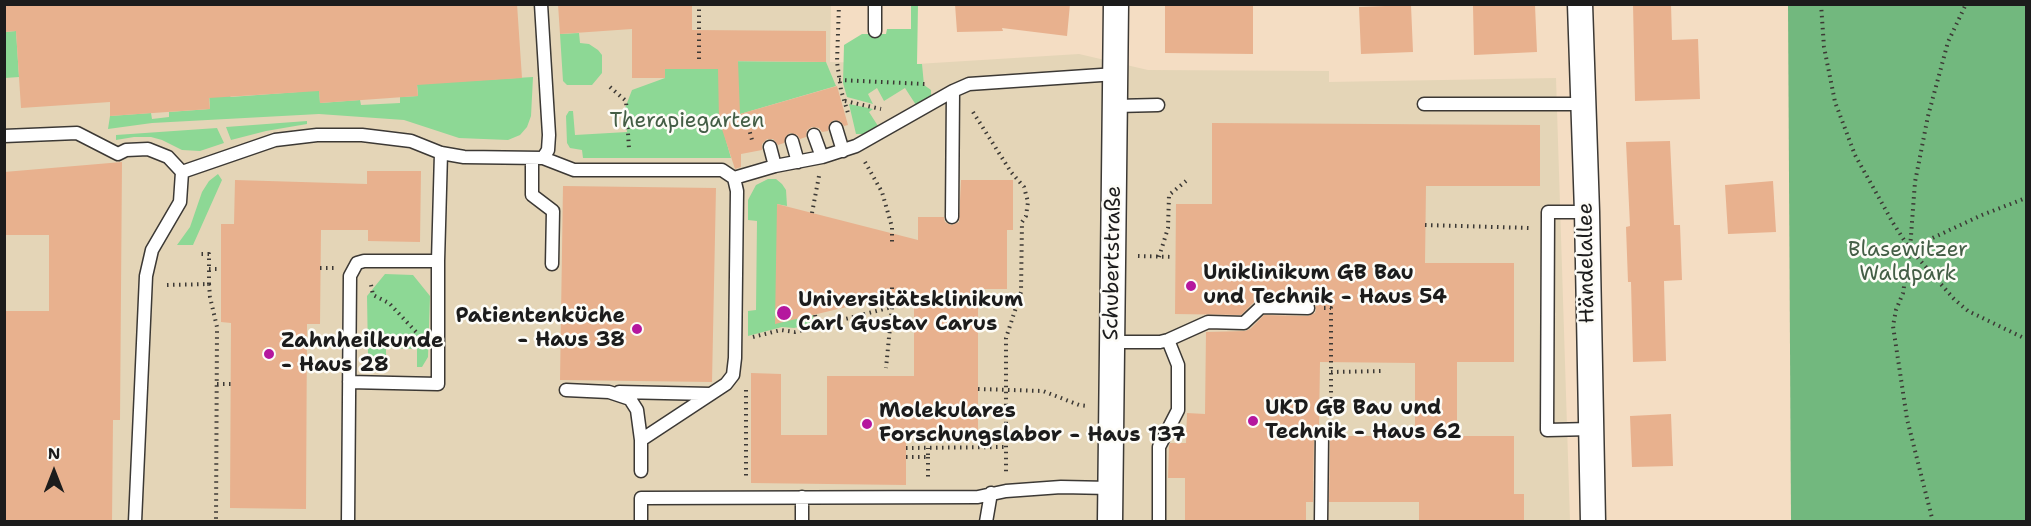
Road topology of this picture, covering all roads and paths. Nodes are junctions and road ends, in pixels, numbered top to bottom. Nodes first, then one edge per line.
1 (541, 4) edge
2 (699, 4) edge
3 (839, 4) edge
4 (875, 4) edge
5 (1116, 4) edge
6 (1580, 4) edge
7 (1821, 4) edge
8 (1966, 4) edge
9 (875, 31) dead end
10 (699, 59) dead end
11 (1116, 74) junction
12 (839, 80) junction
13 (969, 84) junction
14 (610, 87) dead end
15 (953, 91) junction
16 (844, 100) junction
17 (1583, 104) junction
18 (1158, 105) dead end
19 (1424, 105) dead end
20 (1116, 106) junction
21 (891, 126) junction
22 (836, 128) dead end
23 (814, 135) dead end
24 (4, 136) edge
25 (792, 141) dead end
26 (856, 146) junction
27 (770, 147) dead end
28 (628, 149) dead end
29 (843, 151) junction
30 (441, 153) junction
31 (822, 157) junction
32 (538, 158) junction
33 (798, 162) junction
34 (775, 165) junction
35 (182, 172) junction
36 (734, 178) junction
37 (1186, 181) dead end
38 (2026, 198) edge
39 (1587, 212) junction
40 (812, 213) dead end
41 (952, 217) dead end
42 (1425, 225) dead end
43 (1548, 228) junction
44 (892, 245) dead end
45 (1910, 249) junction
46 (199, 254) dead end
47 (1174, 258) dead end
48 (364, 261) junction
49 (438, 261) junction
50 (552, 264) dead end
51 (209, 269) junction
52 (221, 269) dead end
53 (892, 283) dead end
54 (209, 284) junction
55 (167, 285) dead end
56 (892, 308) junction
57 (1308, 308) joint
58 (815, 315) dead end
59 (818, 326) junction
60 (2026, 339) edge
61 (1168, 340) junction
62 (735, 342) junction
63 (1112, 342) junction
64 (886, 368) dead end
65 (437, 369) junction
66 (1385, 371) dead end
67 (1331, 372) junction
68 (349, 382) junction
69 (217, 384) junction
70 (231, 384) dead end
71 (746, 389) dead end
72 (978, 389) dead end
73 (566, 390) dead end
74 (1005, 390) junction
75 (609, 392) junction
76 (711, 394) junction
77 (1111, 407) junction
78 (1591, 429) junction
79 (1322, 433) joint
80 (640, 440) junction
81 (1006, 447) junction
82 (906, 448) dead end
83 (928, 448) junction
84 (906, 457) dead end
85 (641, 471) dead end
86 (1110, 488) junction
87 (1006, 491) junction
88 (991, 493) junction
89 (746, 497) junction
90 (802, 497) junction
91 (135, 522) edge
92 (216, 522) edge
93 (348, 522) edge
94 (641, 522) edge
95 (802, 522) edge
96 (986, 522) edge
97 (1110, 522) edge
98 (1159, 522) edge
99 (1321, 522) edge
100 (1593, 522) edge
101 (1933, 522) edge

1 - 32 lane
2 - 10 path
3 - 12 path
4 - 9 lane
5 - 11 street, Schubertstraße
6 - 17 street, Händelallee
7 - 45 path
8 - 45 path
11 - 13 lane
11 - 20 street, Schubertstraße
12 - 15 path
12 - 16 path
13 - 15 lane
13 - 74 path
14 - 28 path
15 - 21 lane
15 - 41 lane
16 - 21 path
16 - 26 path
17 - 19 lane
17 - 39 street, Händelallee
18 - 20 lane
20 - 63 street, Schubertstraße
21 - 26 lane
22 - 29 lane
23 - 31 lane
24 - 35 lane
25 - 33 lane
26 - 29 lane
26 - 44 path
27 - 34 lane
29 - 31 lane
30 - 32 lane
30 - 35 lane
30 - 49 lane
31 - 33 lane
31 - 40 path
32 - 36 lane
32 - 50 lane
33 - 34 lane
34 - 36 lane
35 - 91 lane
36 - 62 lane
37 - 47 path
38 - 45 path
39 - 43 lane
39 - 78 street, Händelallee
42 - 43 path
43 - 78 lane
45 - 60 path
45 - 101 path
46 - 51 path
48 - 49 lane
48 - 65 path
48 - 68 lane
49 - 65 lane
51 - 52 path
51 - 54 path
53 - 56 path
54 - 55 path
54 - 69 path
56 - 59 path
56 - 64 path
57 - 61 lane
57 - 67 path
58 - 59 path
59 - 62 path
61 - 63 lane
61 - 98 lane
62 - 76 lane
63 - 77 street, Schubertstraße
65 - 68 lane
66 - 67 path
67 - 79 path
68 - 93 lane
69 - 70 path
69 - 92 path
71 - 89 path
72 - 74 path
73 - 75 lane
74 - 77 path
74 - 81 path
75 - 76 lane
75 - 80 lane
76 - 80 lane
77 - 86 street, Schubertstraße
78 - 100 street, Händelallee
79 - 99 lane
80 - 85 lane
81 - 83 path
81 - 87 path
82 - 83 path
83 - 84 path
86 - 87 lane
86 - 97 street, Schubertstraße
87 - 88 lane
88 - 90 lane
88 - 96 lane
89 - 90 lane
89 - 94 lane
90 - 95 lane

